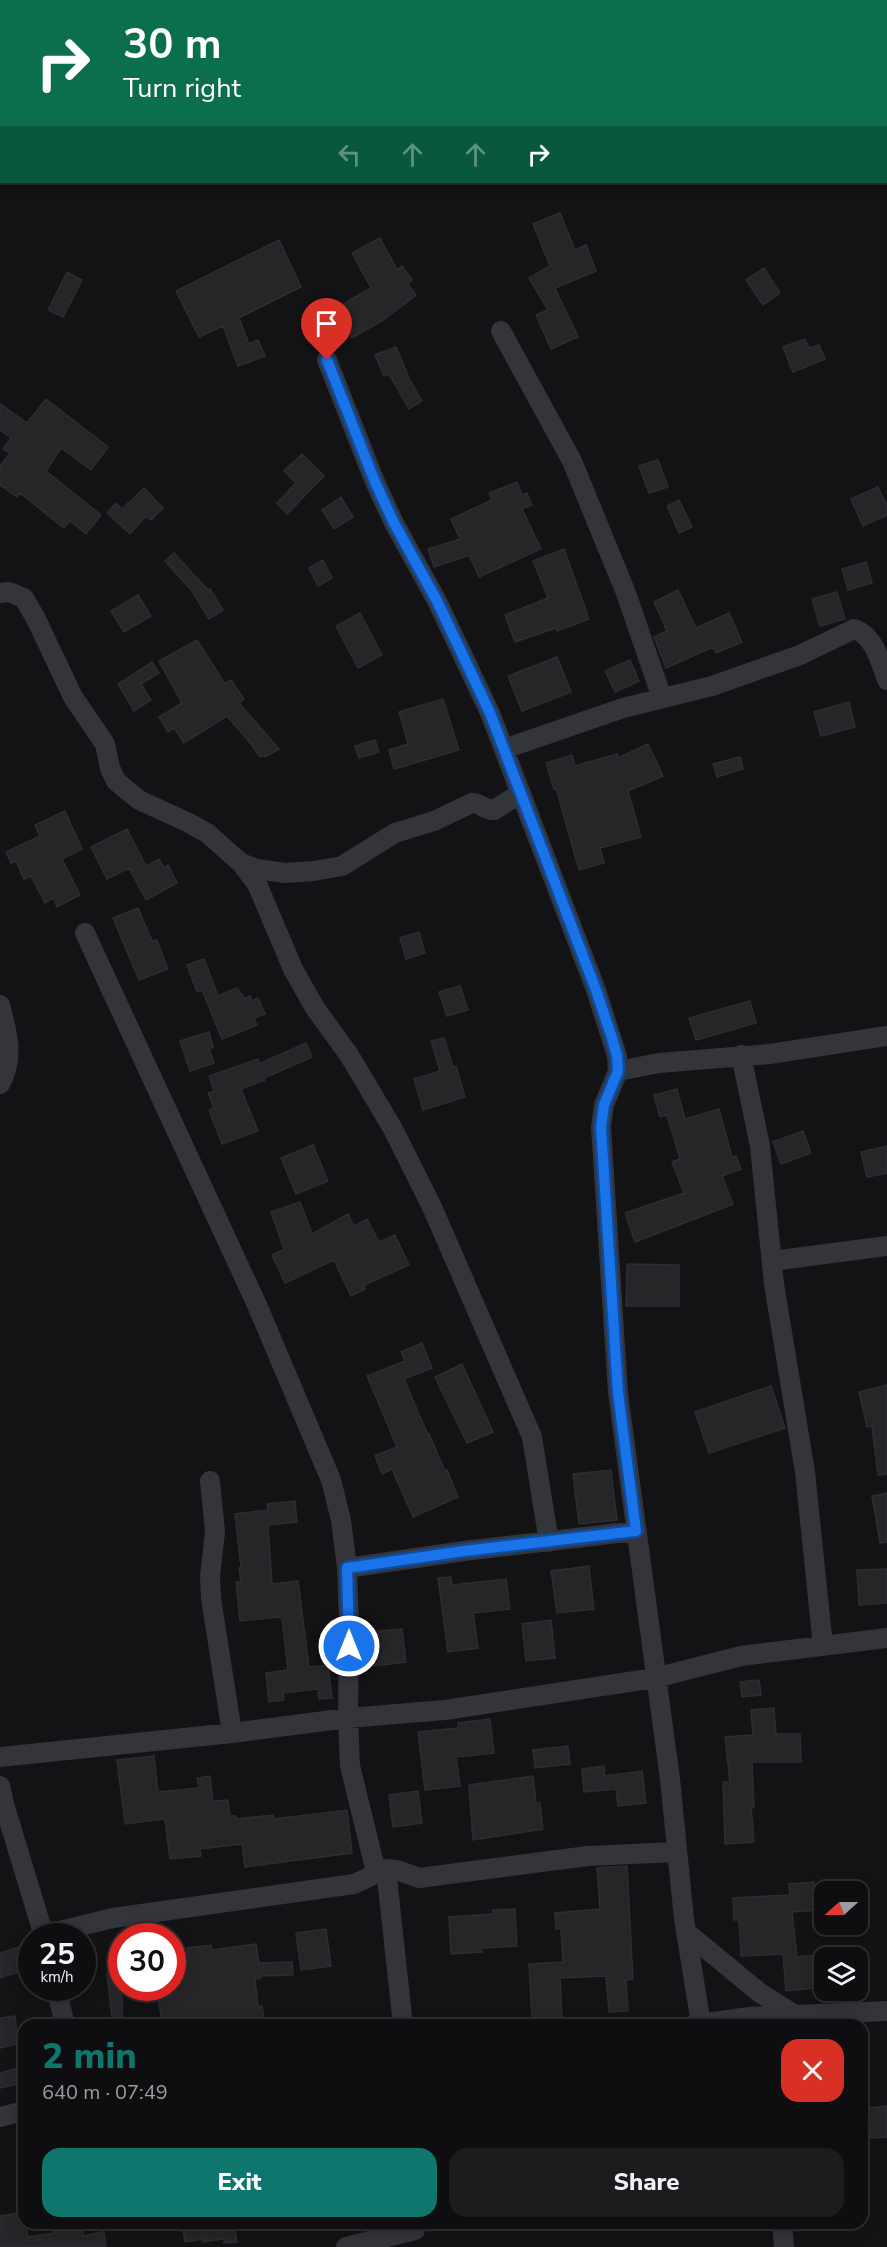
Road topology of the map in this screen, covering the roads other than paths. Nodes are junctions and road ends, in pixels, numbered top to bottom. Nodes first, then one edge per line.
1 (501, 332) dead end
2 (327, 360) dead end
3 (0, 593) edge
4 (887, 680) edge
5 (662, 699) junction
6 (504, 749) junction
7 (521, 793) junction
8 (241, 863) junction
9 (86, 933) dead end
10 (0, 1005) edge
11 (887, 1036) edge
12 (741, 1055) junction
13 (618, 1071) junction
14 (0, 1084) edge
15 (887, 1246) edge
16 (772, 1261) junction
17 (210, 1481) dead end
18 (636, 1531) junction
19 (549, 1542) junction
20 (347, 1568) junction
21 (887, 1638) edge
22 (823, 1646) junction
23 (655, 1678) junction
24 (348, 1718) junction
25 (232, 1733) junction
26 (0, 1756) edge
27 (0, 1786) edge
28 (676, 1852) junction
29 (381, 1870) junction
30 (39, 1923) edge
31 (94, 1923) edge
32 (686, 1932) junction
33 (59, 2001) edge
34 (887, 2011) edge
35 (795, 2015) junction
36 (64, 2019) edge
37 (402, 2019) edge
38 (700, 2019) edge
39 (765, 2019) edge
40 (18, 2112) edge
41 (0, 2117) edge
42 (782, 2229) edge
43 (413, 2233) edge
44 (346, 2247) edge
45 (784, 2247) edge

1 - 5 street
2 - 6 street
3 - 8 street
4 - 5 street
5 - 6 street
6 - 7 street
7 - 8 street
7 - 13 street
8 - 19 street
9 - 20 street
10 - 14 street
11 - 12 street
12 - 13 street
12 - 16 street
13 - 18 street
15 - 16 street
16 - 22 street
17 - 25 street
18 - 19 street
18 - 23 street
19 - 20 street
20 - 24 street
21 - 22 street
22 - 23 street
23 - 24 street
23 - 28 street
24 - 25 street
24 - 29 street
25 - 26 street
27 - 30 street
28 - 29 street
28 - 32 street
29 - 31 street
29 - 37 street
32 - 35 street
32 - 38 street
33 - 36 street
34 - 35 street
35 - 39 street
40 - 41 street
42 - 45 street
43 - 44 street

